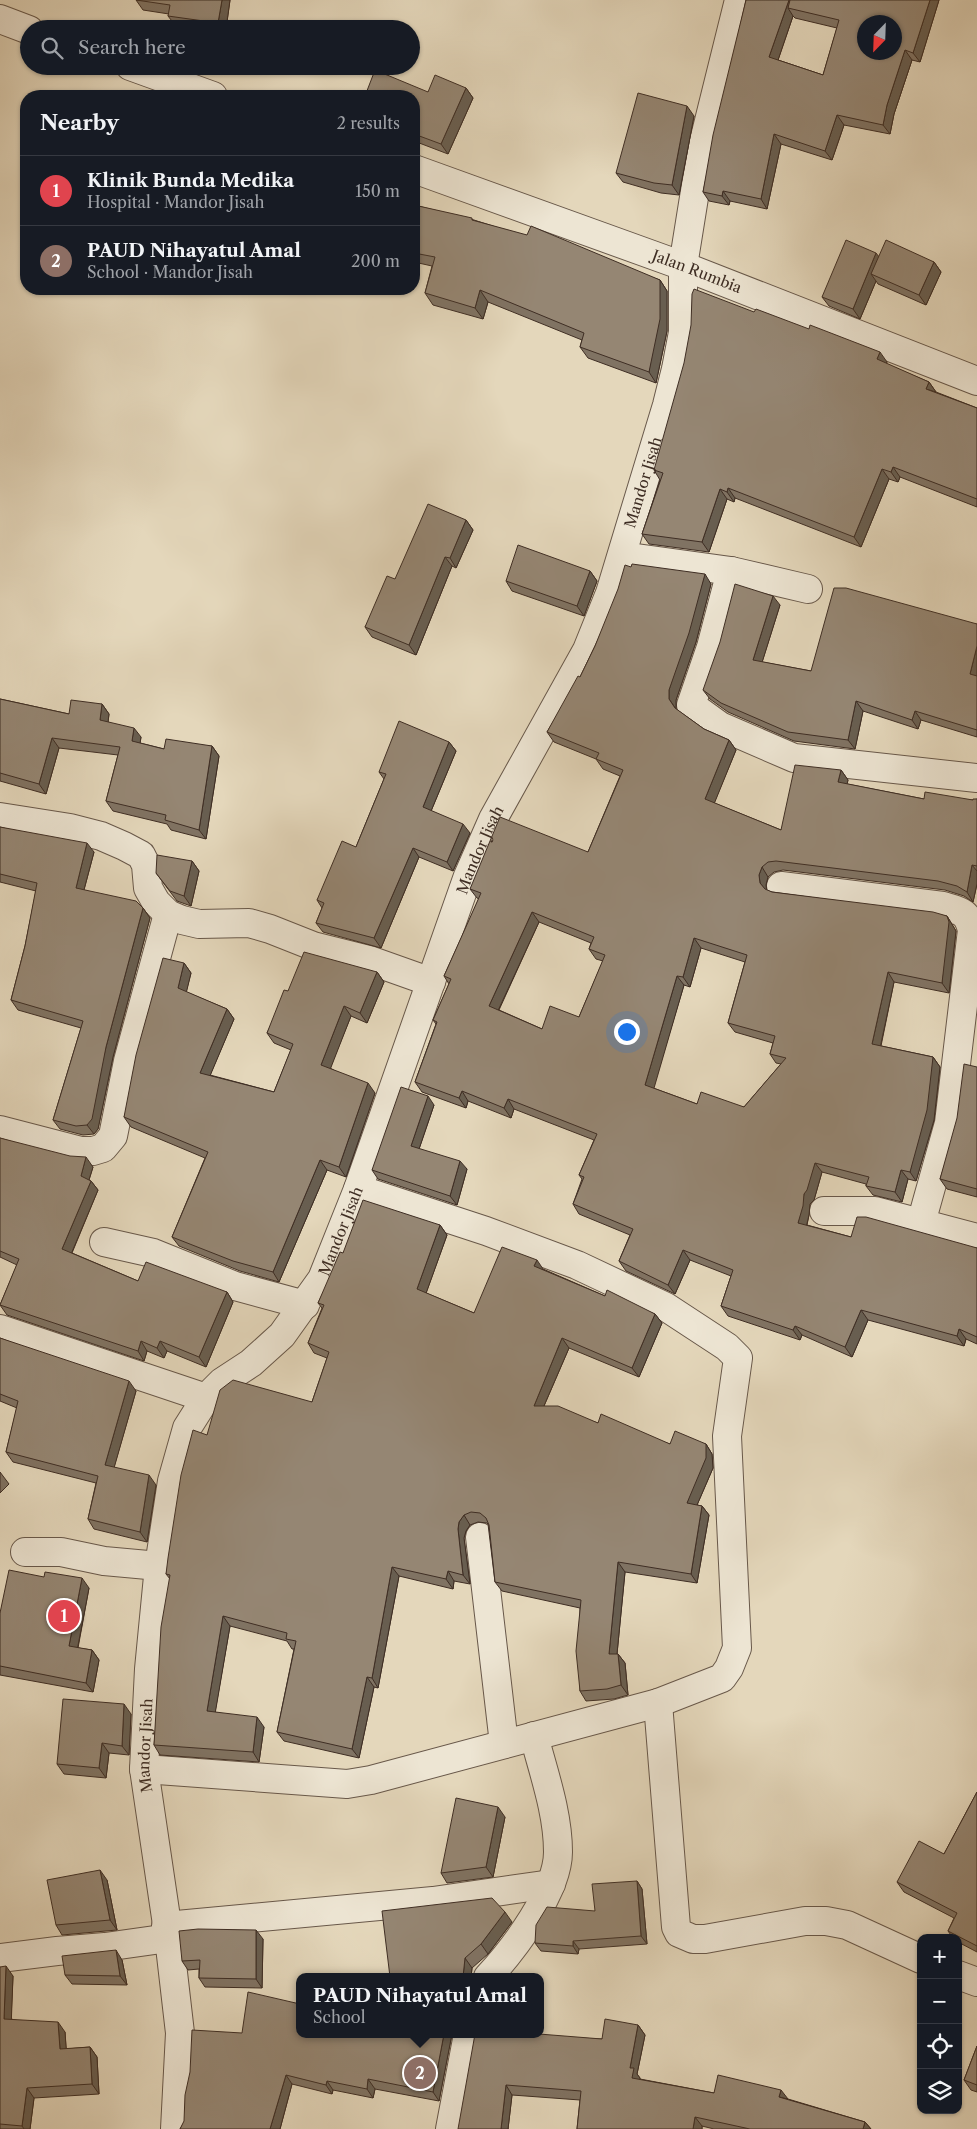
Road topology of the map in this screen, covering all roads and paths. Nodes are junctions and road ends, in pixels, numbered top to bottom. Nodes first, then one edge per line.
1 (739, 0) edge
2 (0, 19) edge
3 (20, 27) edge
4 (155, 75) edge
5 (196, 90) edge
6 (420, 171) edge
7 (683, 266) junction
8 (977, 381) edge
9 (622, 556) junction
10 (731, 571) junction
11 (808, 589) dead end
12 (977, 778) edge
13 (0, 817) edge
14 (782, 886) dead end
15 (168, 914) junction
16 (431, 982) junction
17 (0, 1130) edge
18 (358, 1189) junction
19 (824, 1211) dead end
20 (922, 1223) junction
21 (977, 1238) edge
22 (104, 1242) dead end
23 (305, 1305) junction
24 (0, 1329) edge
25 (206, 1398) junction
26 (480, 1537) dead end
27 (25, 1552) dead end
28 (160, 1566) junction
29 (658, 1702) junction
30 (534, 1736) junction
31 (504, 1744) junction
32 (144, 1770) junction
33 (551, 1884) junction
34 (168, 1932) junction
35 (917, 1957) edge
36 (0, 1958) edge
37 (491, 1973) edge
38 (962, 1976) edge
39 (977, 1982) edge
40 (467, 2038) edge
41 (175, 2129) edge
42 (450, 2129) edge

1 - 7 street, Mandor Jisah
2 - 3 street
4 - 5 street
6 - 7 street, Jalan Rumbia
7 - 8 street, Jalan Rumbia
7 - 9 street, Mandor Jisah
9 - 10 street
9 - 16 street, Mandor Jisah
10 - 11 street
10 - 12 street
13 - 15 street
14 - 20 street
15 - 16 street
15 - 17 street
16 - 18 street, Mandor Jisah
18 - 23 street, Mandor Jisah
18 - 29 street
19 - 20 street
20 - 21 street
22 - 23 street
23 - 25 street, Mandor Jisah
24 - 25 street
25 - 28 street, Mandor Jisah
26 - 31 street
27 - 28 street
28 - 32 street, Mandor Jisah
29 - 30 street
29 - 35 street
30 - 31 street
30 - 33 street
31 - 32 street
32 - 34 street, Mandor Jisah
33 - 34 street
33 - 37 street
34 - 36 street
34 - 41 street, Mandor Jisah
38 - 39 street
40 - 42 street

